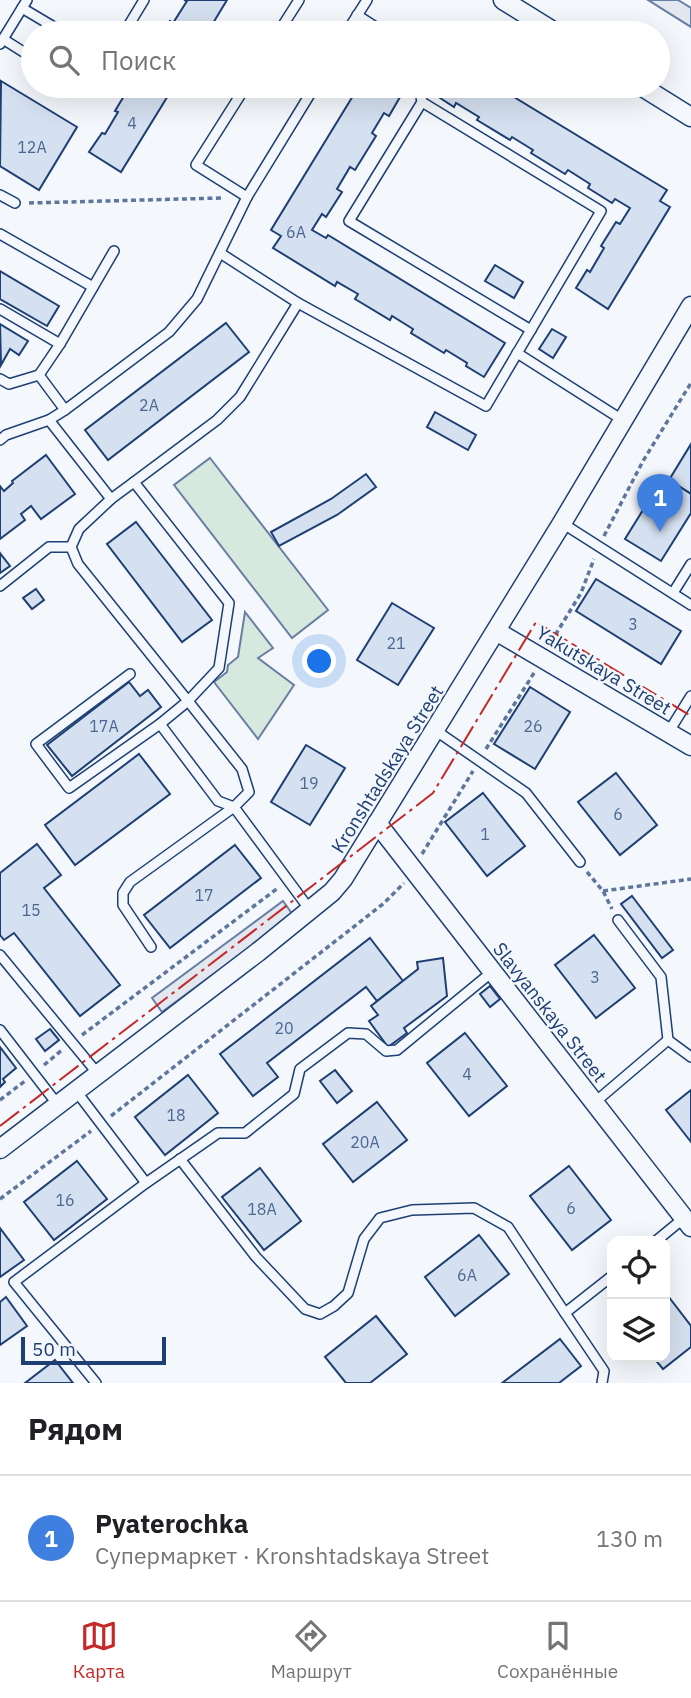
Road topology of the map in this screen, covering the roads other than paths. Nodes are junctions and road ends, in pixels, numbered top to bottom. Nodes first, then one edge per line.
1 (144, 0) edge
2 (299, 0) edge
3 (367, 0) edge
4 (503, 0) edge
5 (24, 4) edge
6 (357, 15) junction
7 (47, 21) edge
8 (131, 21) edge
9 (286, 21) edge
10 (353, 21) edge
11 (366, 21) edge
12 (537, 21) edge
13 (1, 41) edge
14 (21, 52) edge
15 (238, 98) edge
16 (308, 98) edge
17 (421, 98) edge
18 (660, 98) edge
19 (422, 102) junction
20 (691, 117) edge
21 (0, 195) edge
22 (247, 197) junction
23 (15, 203) road end
24 (0, 234) edge
25 (114, 251) dead end
26 (220, 253) junction
27 (93, 287) junction
28 (298, 303) junction
29 (691, 306) edge
30 (0, 309) edge
31 (531, 330) junction
32 (60, 344) junction
33 (517, 353) junction
34 (38, 375) junction
35 (0, 379) edge
36 (65, 410) junction
37 (49, 420) junction
38 (624, 421) junction
39 (0, 440) edge
40 (134, 482) junction
41 (111, 499) junction
42 (562, 523) junction
43 (71, 547) junction
44 (691, 564) edge
45 (0, 586) edge
46 (673, 593) junction
47 (691, 605) edge
48 (496, 631) junction
49 (130, 674) dead end
50 (691, 696) edge
51 (188, 701) junction
52 (160, 724) junction
53 (435, 730) junction
54 (668, 733) junction
55 (691, 746) edge
56 (234, 807) junction
57 (377, 823) junction
58 (580, 862) road end
59 (310, 910) junction
60 (618, 920) road end
61 (151, 947) dead end
62 (0, 955) edge
63 (492, 972) junction
64 (0, 1030) edge
65 (668, 1040) junction
66 (691, 1057) edge
67 (98, 1074) junction
68 (76, 1091) junction
69 (594, 1103) junction
70 (58, 1105) junction
71 (0, 1149) edge
72 (180, 1159) junction
73 (146, 1183) junction
74 (688, 1223) edge
75 (665, 1236) edge
76 (607, 1280) edge
77 (565, 1313) junction
78 (96, 1383) edge
79 (602, 1383) edge

1 - 8 lane
2 - 9 lane
3 - 6 lane
4 - 12 street
5 - 7 lane
5 - 13 lane
6 - 10 lane
6 - 11 lane
13 - 14 lane
15 - 22 lane
16 - 22 lane
17 - 19 lane
18 - 20 street
19 - 31 lane
19 - 31 lane
21 - 23 lane
22 - 26 lane
24 - 27 lane
25 - 27 lane
26 - 28 lane
26 - 36 lane
27 - 32 lane
28 - 33 lane
28 - 40 lane
29 - 38 street, Kronshtadskaya Street
30 - 32 lane
31 - 33 lane
32 - 34 lane
33 - 38 lane
34 - 35 lane
34 - 36 lane
36 - 37 lane
37 - 39 lane
37 - 41 lane
38 - 42 street, Kronshtadskaya Street
40 - 41 lane
40 - 51 lane
41 - 43 lane
42 - 46 lane
42 - 48 street, Kronshtadskaya Street
43 - 45 lane
43 - 51 lane
44 - 46 lane
46 - 47 lane
48 - 53 street, Kronshtadskaya Street
48 - 54 street, Yakutskaya Street
49 - 52 lane
50 - 54 lane
51 - 52 lane
51 - 56 lane
52 - 56 lane
53 - 57 street, Kronshtadskaya Street
53 - 58 lane
54 - 55 street, Yakutskaya Street
56 - 59 lane
56 - 61 lane
57 - 59 street, Kronshtadskaya Street
57 - 63 street, Slavyanskaya Street
59 - 67 street, Kronshtadskaya Street
60 - 65 lane
62 - 67 lane
63 - 69 street, Slavyanskaya Street
63 - 72 lane
64 - 70 lane
65 - 66 lane
65 - 69 lane
67 - 68 street, Kronshtadskaya Street
68 - 70 street, Kronshtadskaya Street
68 - 73 lane
69 - 74 street, Slavyanskaya Street
70 - 71 street, Kronshtadskaya Street
72 - 73 lane
72 - 77 lane
73 - 78 lane
74 - 75 lane
76 - 77 lane
77 - 79 lane

